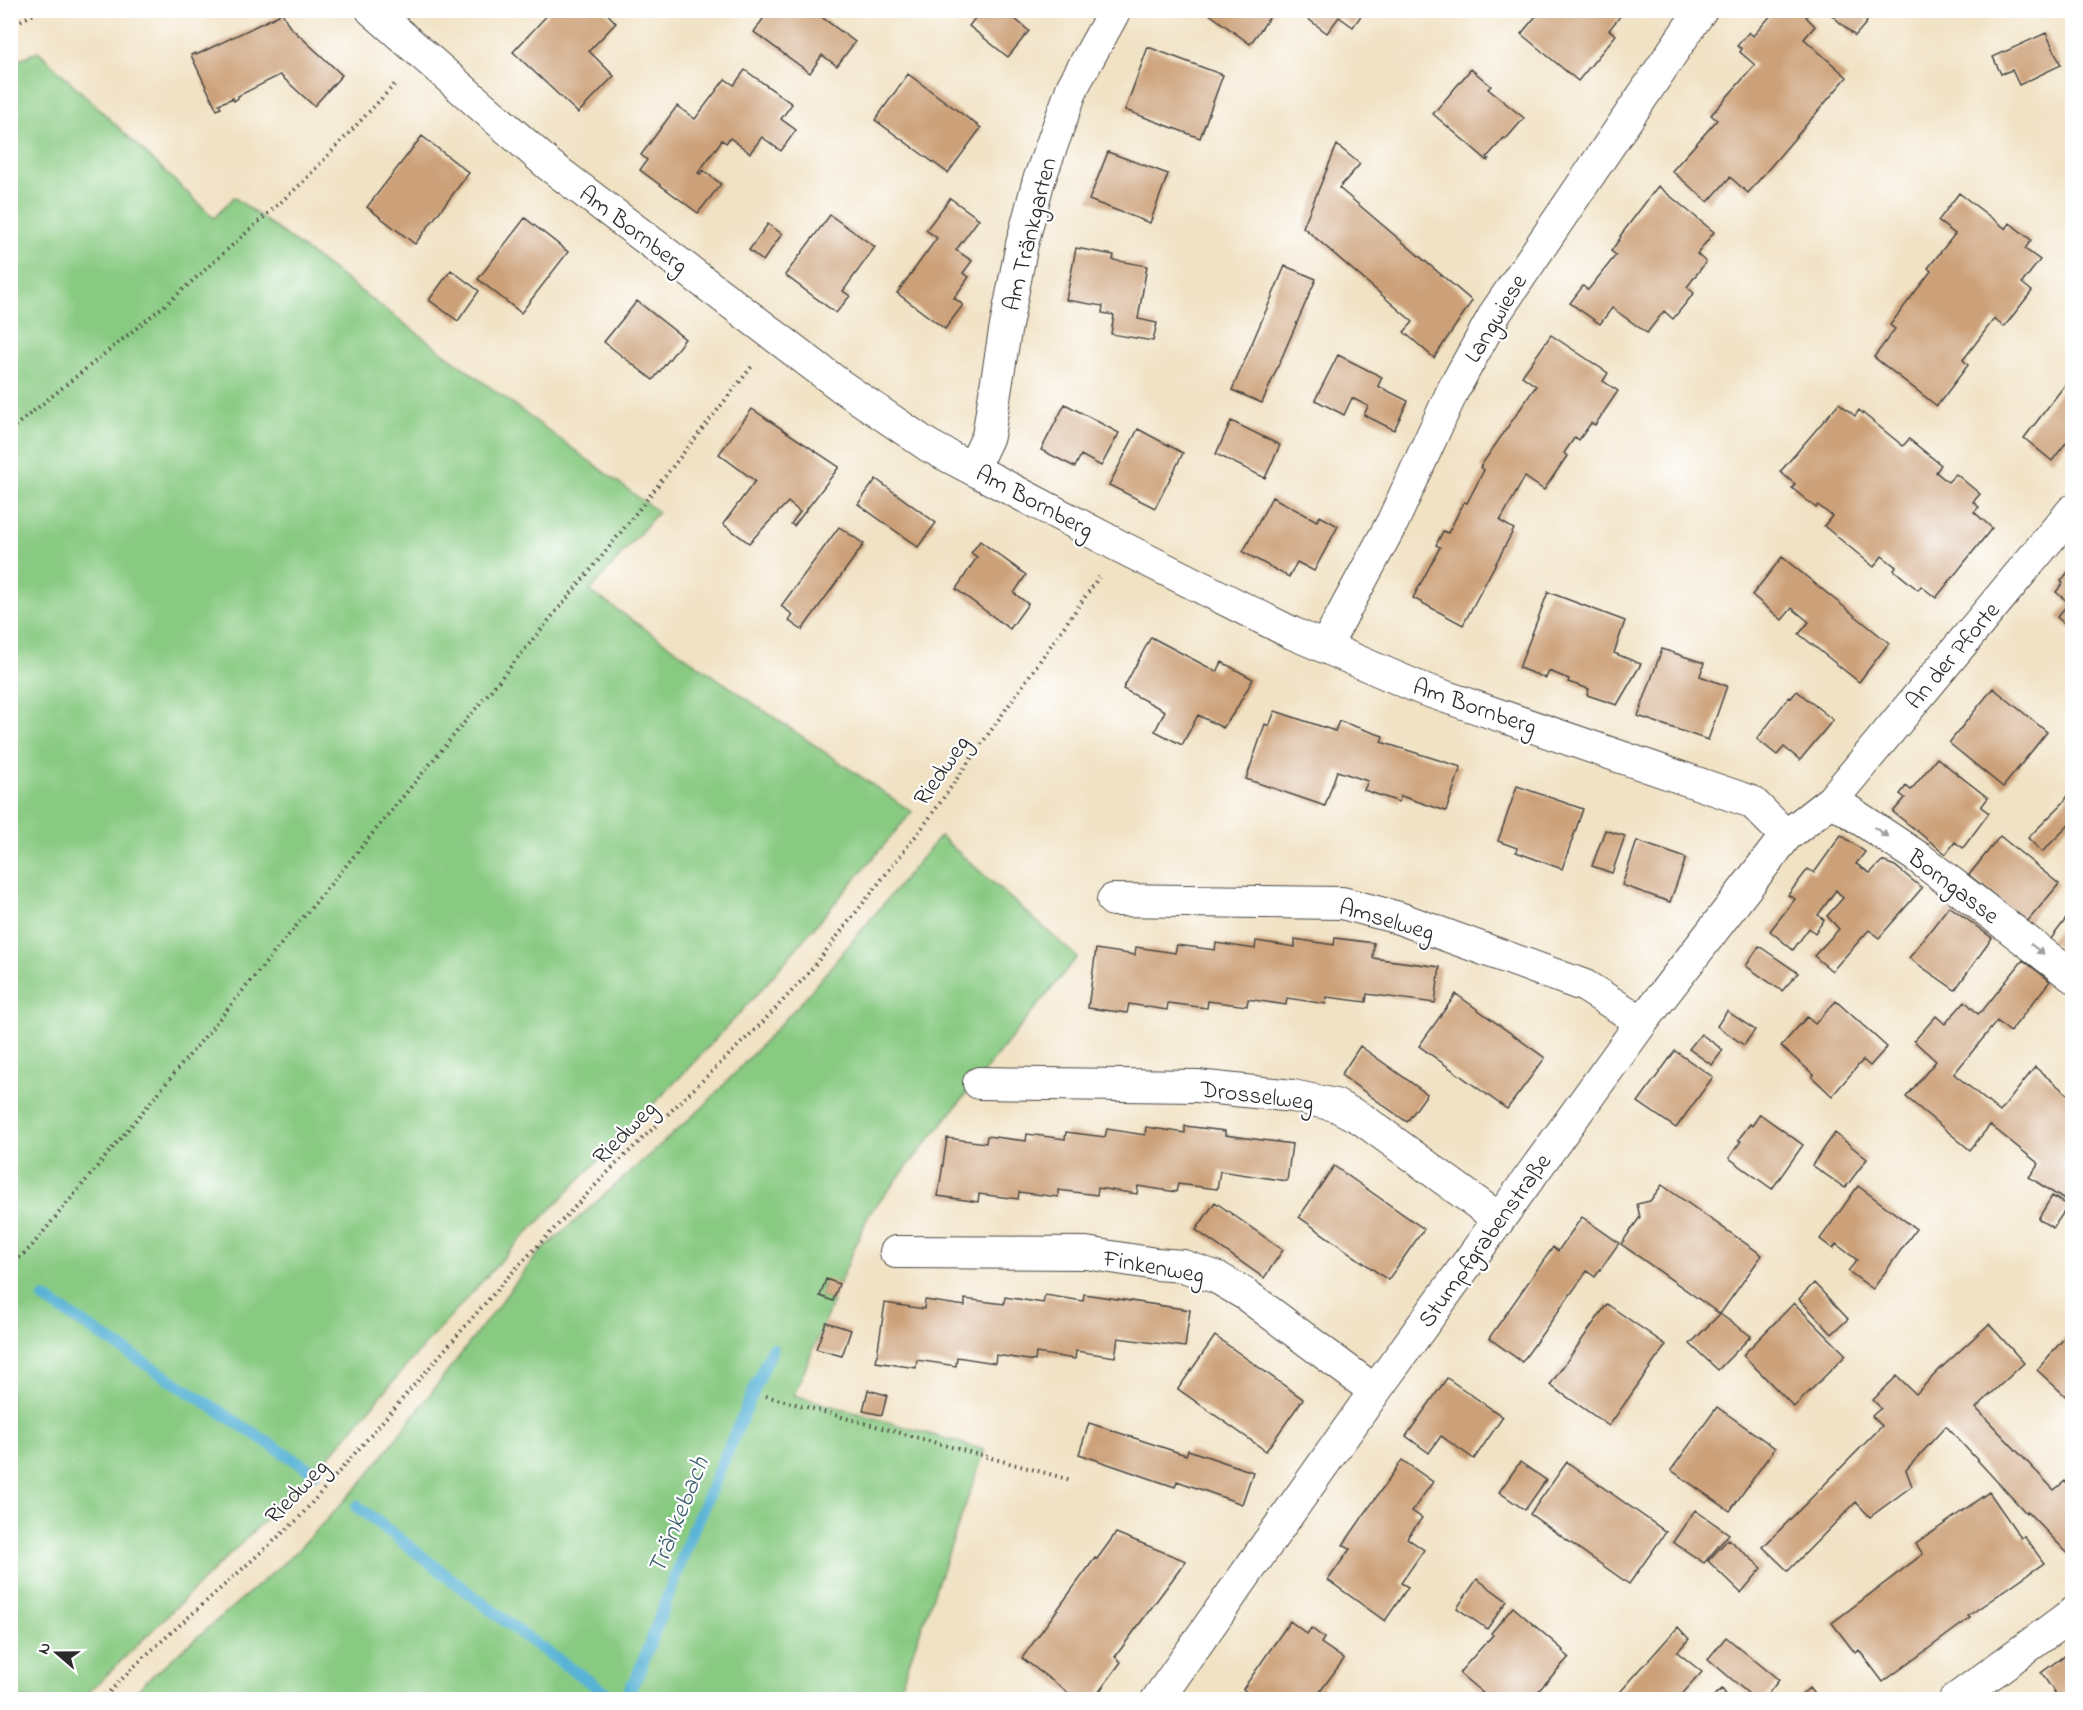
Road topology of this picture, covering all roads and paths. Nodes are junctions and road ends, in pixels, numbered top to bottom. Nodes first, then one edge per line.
1 (42, 10) edge
2 (372, 10) edge
3 (1115, 10) edge
4 (1701, 10) edge
5 (10, 26) edge
6 (423, 56) junction
7 (776, 336) junction
8 (10, 430) edge
9 (973, 468) junction
10 (2073, 511) edge
11 (1120, 547) junction
12 (1326, 647) junction
13 (1832, 800) junction
14 (1786, 836) junction
15 (1113, 900) dead end
16 (2073, 976) edge
17 (1642, 1022) junction
18 (979, 1083) dead end
19 (1499, 1219) junction
20 (896, 1252) dead end
21 (10, 1266) edge
22 (1375, 1391) junction
23 (766, 1396) dead end
24 (1071, 1480) dead end
25 (2073, 1614) edge
26 (101, 1700) edge
27 (1157, 1700) edge
28 (1955, 1700) edge

1 - 5 path
2 - 6 street, Am Bornberg
3 - 9 street, Am Tränkgarten
4 - 12 street, Langwiese
6 - 7 street, Am Bornberg
6 - 8 path
7 - 9 street, Am Bornberg
7 - 21 path
9 - 11 street, Am Bornberg
10 - 13 street, An der Pforte
11 - 12 street, Am Bornberg
11 - 26 path, Riedweg
12 - 14 street, Am Bornberg
13 - 14 street, Stumpfgrabenstraße
13 -> 16 street, Borngasse
14 - 17 street, Stumpfgrabenstraße
15 - 17 street, Amselweg
17 - 19 street, Stumpfgrabenstraße
18 - 19 street, Drosselweg
19 - 22 street, Stumpfgrabenstraße
20 - 22 street, Finkenweg
22 - 27 street, Stumpfgrabenstraße
23 - 24 path
25 - 28 street

